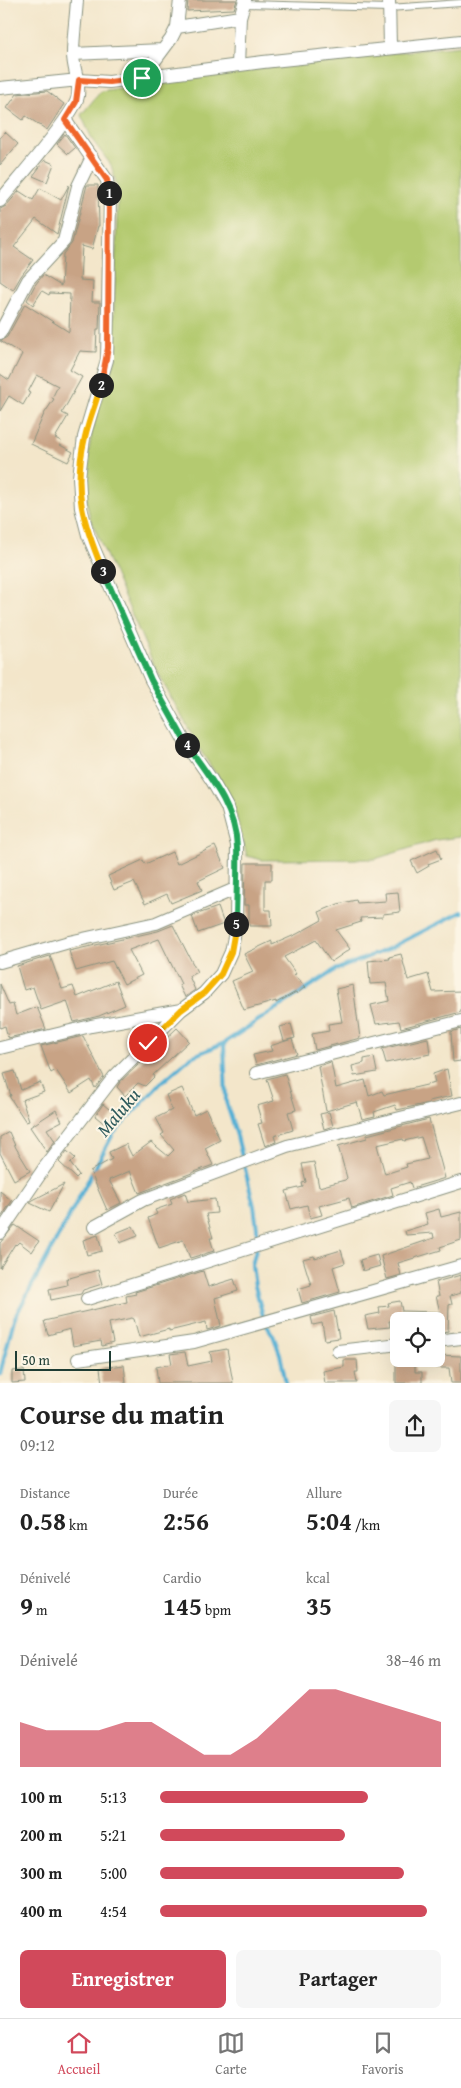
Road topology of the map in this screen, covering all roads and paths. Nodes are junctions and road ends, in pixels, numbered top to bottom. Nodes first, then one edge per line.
1 (78, 0) edge
2 (180, 0) edge
3 (244, 2) edge
4 (461, 3) edge
5 (389, 4) edge
6 (240, 17) junction
7 (177, 27) junction
8 (461, 41) edge
9 (390, 48) junction
10 (162, 50) junction
11 (73, 54) junction
12 (238, 65) junction
13 (142, 78) junction
14 (79, 80) junction
15 (0, 88) edge
16 (65, 120) junction
17 (92, 157) junction
18 (0, 201) edge
19 (0, 333) edge
20 (235, 889) junction
21 (0, 962) edge
22 (181, 1010) junction
23 (461, 1022) edge
24 (0, 1048) edge
25 (256, 1073) dead end
26 (461, 1103) edge
27 (461, 1182) edge
28 (94, 1227) dead end
29 (0, 1233) edge
30 (461, 1266) edge
31 (87, 1299) dead end
32 (461, 1338) edge
33 (445, 1340) edge
34 (390, 1345) edge
35 (338, 1350) dead end
36 (78, 1359) dead end

1 - 11 street
2 - 7 street
3 - 5 lane
3 - 6 street
4 - 5 lane
5 - 9 street
6 - 7 street
6 - 12 street
7 - 10 street
8 - 9 street
9 - 12 street
10 - 11 street
10 - 13 street
11 - 14 street
12 - 13 street
13 - 14 street
14 - 15 street
14 - 16 street
16 - 17 street
16 - 18 street
17 - 19 street
17 - 20 street
20 - 21 street
20 - 22 street
22 - 24 street
22 - 29 street
23 - 25 street
26 - 28 street
27 - 31 street
30 - 36 street
32 - 33 street
34 - 35 street

